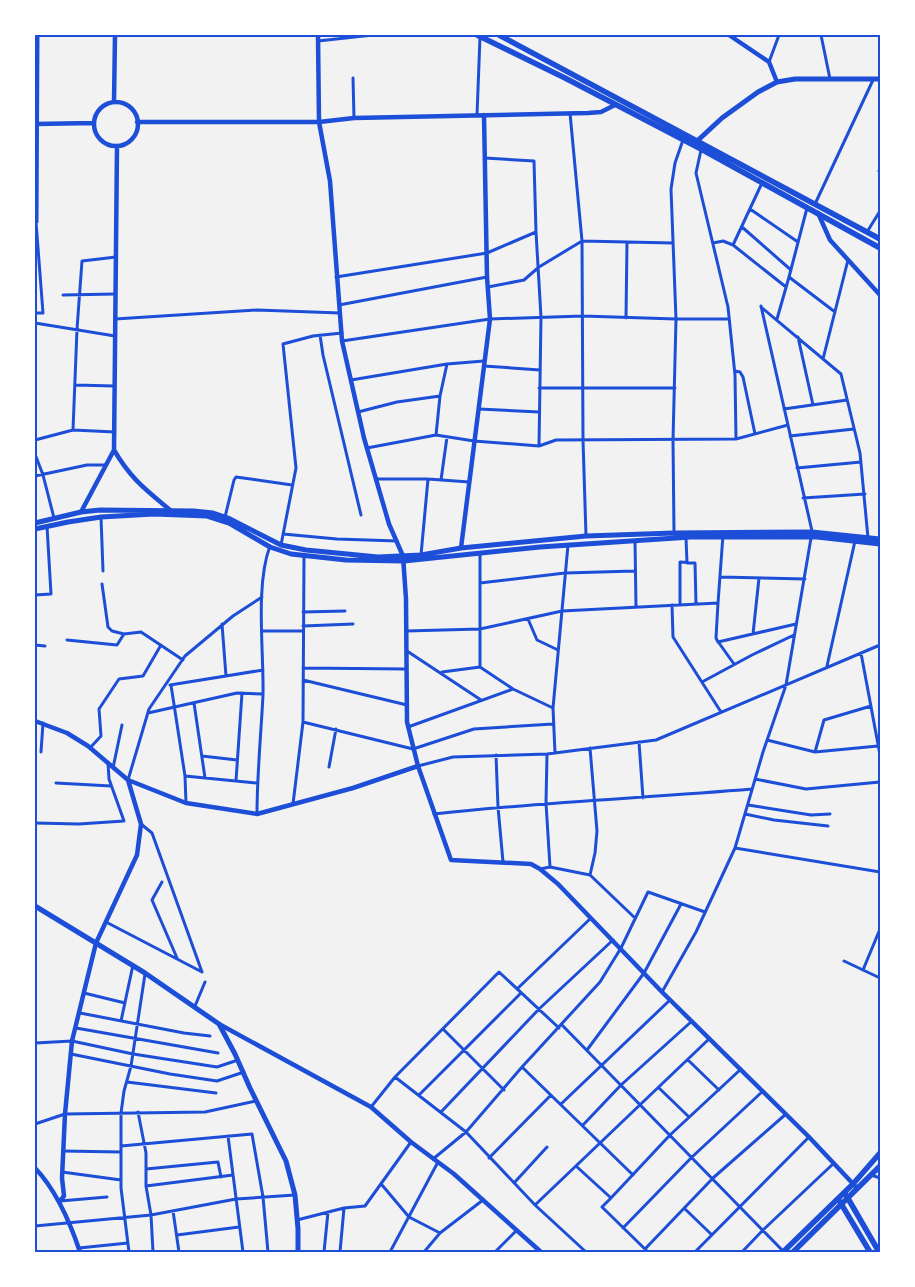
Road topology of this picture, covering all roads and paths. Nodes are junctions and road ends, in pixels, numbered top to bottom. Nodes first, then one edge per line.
1 (38, 35) edge
2 (115, 35) edge
3 (318, 35) edge
4 (373, 35) edge
5 (499, 35) edge
6 (729, 35) edge
7 (779, 35) edge
8 (821, 35) edge
9 (478, 36) edge
10 (318, 41) junction
11 (769, 62) junction
12 (353, 78) dead end
13 (830, 79) junction
14 (873, 79) junction
15 (880, 79) edge
16 (777, 82) junction
17 (114, 102) junction
18 (615, 105) junction
19 (570, 113) junction
20 (477, 115) junction
21 (484, 115) junction
22 (354, 118) junction
23 (137, 122) junction
24 (319, 122) junction
25 (94, 123) junction
26 (37, 124) edge
27 (683, 140) junction
28 (695, 143) junction
29 (117, 146) junction
30 (701, 149) junction
31 (485, 158) junction
32 (762, 183) junction
33 (815, 204) junction
34 (807, 208) junction
35 (750, 209) junction
36 (880, 211) edge
37 (818, 213) junction
38 (36, 223) edge
39 (742, 227) junction
40 (536, 232) junction
41 (867, 232) junction
42 (880, 239) edge
43 (582, 241) junction
44 (627, 242) junction
45 (713, 242) junction
46 (798, 242) junction
47 (673, 243) junction
48 (733, 245) junction
49 (880, 248) edge
50 (487, 253) junction
51 (116, 257) junction
52 (848, 260) junction
53 (539, 267) junction
54 (791, 270) junction
55 (336, 276) junction
56 (487, 276) junction
57 (789, 277) junction
58 (488, 287) junction
59 (786, 287) junction
60 (80, 294) junction
61 (115, 294) junction
62 (63, 295) dead end
63 (880, 295) edge
64 (339, 305) junction
65 (835, 312) junction
66 (35, 313) edge
67 (340, 313) junction
68 (583, 316) junction
69 (541, 317) junction
70 (626, 318) junction
71 (115, 319) junction
72 (490, 319) junction
73 (676, 319) junction
74 (729, 319) junction
75 (776, 319) junction
76 (35, 324) edge
77 (77, 330) junction
78 (342, 333) junction
79 (320, 335) junction
80 (115, 336) junction
81 (798, 337) junction
82 (342, 340) junction
83 (823, 359) junction
84 (447, 364) junction
85 (484, 364) junction
86 (540, 370) junction
87 (735, 371) junction
88 (351, 380) junction
89 (75, 385) junction
90 (115, 386) junction
91 (539, 388) junction
92 (583, 388) junction
93 (675, 388) junction
94 (440, 396) junction
95 (847, 400) junction
96 (813, 405) junction
97 (478, 409) junction
98 (784, 409) junction
99 (357, 412) junction
100 (539, 412) junction
101 (788, 425) junction
102 (854, 429) junction
103 (73, 430) junction
104 (115, 432) junction
105 (755, 434) junction
106 (436, 435) junction
107 (790, 436) junction
108 (447, 437) junction
109 (736, 439) junction
110 (35, 440) edge
111 (474, 440) junction
112 (583, 440) junction
113 (673, 440) junction
114 (539, 446) junction
115 (366, 448) junction
116 (114, 450) junction
117 (35, 454) edge
118 (861, 462) junction
119 (106, 465) junction
120 (797, 468) junction
121 (42, 474) junction
122 (35, 476) edge
123 (428, 479) junction
124 (376, 480) junction
125 (441, 480) junction
126 (469, 482) junction
127 (292, 485) junction
128 (865, 494) junction
129 (804, 498) junction
130 (170, 510) junction
131 (82, 512) junction
132 (361, 515) dead end
133 (100, 517) junction
134 (225, 517) junction
135 (54, 519) junction
136 (35, 523) edge
137 (47, 526) junction
138 (35, 529) edge
139 (283, 534) junction
140 (723, 534) junction
141 (812, 535) junction
142 (586, 536) junction
143 (674, 536) junction
144 (686, 538) junction
145 (880, 539) edge
146 (855, 540) junction
147 (868, 540) junction
148 (272, 541) junction
149 (397, 541) junction
150 (635, 541) junction
151 (880, 544) edge
152 (281, 545) junction
153 (568, 545) junction
154 (270, 547) junction
155 (461, 548) junction
156 (480, 554) junction
157 (421, 555) junction
158 (304, 556) junction
159 (403, 559) junction
160 (687, 563) junction
161 (103, 571) dead end
162 (636, 571) junction
163 (565, 573) junction
164 (720, 577) junction
165 (759, 578) junction
166 (805, 579) junction
167 (480, 583) junction
168 (102, 584) dead end
169 (35, 594) edge
170 (262, 597) junction
171 (718, 603) junction
172 (696, 604) junction
173 (672, 605) junction
174 (680, 605) junction
175 (636, 607) junction
176 (345, 611) dead end
177 (303, 612) junction
178 (562, 612) junction
179 (528, 619) junction
180 (222, 624) junction
181 (353, 624) dead end
182 (796, 624) junction
183 (303, 626) junction
184 (480, 629) junction
185 (262, 631) junction
186 (303, 631) junction
187 (406, 631) junction
188 (124, 634) junction
189 (753, 634) junction
190 (794, 635) junction
191 (67, 640) dead end
192 (718, 642) junction
193 (35, 645) edge
194 (161, 645) junction
195 (880, 645) edge
196 (45, 646) dead end
197 (558, 650) junction
198 (406, 651) junction
199 (861, 653) junction
200 (183, 660) junction
201 (734, 664) junction
202 (480, 667) junction
203 (827, 667) junction
204 (303, 668) junction
205 (406, 669) junction
206 (263, 670) junction
207 (441, 672) junction
208 (226, 676) junction
209 (303, 680) junction
210 (702, 682) junction
211 (171, 685) junction
212 (786, 685) junction
213 (165, 686) junction
214 (513, 689) junction
215 (242, 694) junction
216 (263, 694) junction
217 (482, 700) junction
218 (194, 703) junction
219 (407, 705) junction
220 (871, 706) junction
221 (175, 707) junction
222 (552, 708) junction
223 (721, 712) junction
224 (148, 714) junction
225 (35, 721) edge
226 (303, 722) junction
227 (43, 723) junction
228 (553, 724) junction
229 (122, 725) dead end
230 (408, 727) junction
231 (336, 729) junction
232 (767, 740) junction
233 (639, 742) junction
234 (878, 746) junction
235 (90, 748) junction
236 (590, 748) junction
237 (413, 749) junction
238 (42, 752) dead end
239 (815, 752) junction
240 (554, 753) junction
241 (547, 754) junction
242 (496, 755) junction
243 (880, 755) edge
244 (202, 756) junction
245 (237, 760) junction
246 (108, 763) junction
247 (418, 766) junction
248 (329, 767) dead end
249 (113, 768) junction
250 (185, 776) junction
251 (205, 778) junction
252 (755, 779) junction
253 (128, 780) junction
254 (236, 781) junction
255 (880, 782) edge
256 (257, 783) junction
257 (56, 784) dead end
258 (111, 786) junction
259 (752, 789) junction
260 (643, 798) junction
261 (595, 800) junction
262 (186, 803) junction
263 (546, 803) junction
264 (293, 804) junction
265 (748, 805) junction
266 (498, 807) junction
267 (257, 814) junction
268 (434, 814) junction
269 (745, 814) junction
270 (830, 814) dead end
271 (35, 823) edge
272 (141, 824) junction
273 (828, 826) dead end
274 (734, 848) junction
275 (503, 862) junction
276 (550, 867) junction
277 (540, 868) junction
278 (880, 872) edge
279 (590, 875) junction
280 (162, 882) dead end
281 (681, 904) junction
282 (35, 906) edge
283 (705, 912) junction
284 (591, 918) junction
285 (635, 918) junction
286 (105, 922) junction
287 (880, 929) edge
288 (613, 940) junction
289 (96, 943) junction
290 (621, 948) junction
291 (177, 958) junction
292 (844, 961) dead end
293 (133, 965) junction
294 (863, 970) junction
295 (145, 973) junction
296 (644, 973) junction
297 (880, 978) edge
298 (205, 982) dead end
299 (517, 989) junction
300 (84, 992) junction
301 (662, 992) junction
302 (521, 993) junction
303 (670, 1000) junction
304 (125, 1003) junction
305 (195, 1006) junction
306 (539, 1009) junction
307 (80, 1013) junction
308 (121, 1021) junction
309 (692, 1021) junction
310 (138, 1024) junction
311 (219, 1024) junction
312 (560, 1026) junction
313 (76, 1028) junction
314 (443, 1029) junction
315 (210, 1036) dead end
316 (135, 1039) junction
317 (710, 1039) junction
318 (72, 1041) junction
319 (35, 1043) edge
320 (464, 1050) junction
321 (587, 1050) junction
322 (218, 1053) dead end
323 (71, 1054) junction
324 (133, 1054) junction
325 (238, 1060) junction
326 (688, 1060) junction
327 (601, 1065) junction
328 (131, 1066) junction
329 (522, 1067) junction
330 (483, 1068) junction
331 (741, 1069) junction
332 (244, 1072) junction
333 (395, 1077) junction
334 (127, 1082) junction
335 (620, 1085) junction
336 (659, 1088) junction
337 (504, 1090) junction
338 (718, 1090) junction
339 (763, 1091) junction
340 (216, 1093) dead end
341 (419, 1095) junction
342 (551, 1095) junction
343 (256, 1100) junction
344 (561, 1104) junction
345 (640, 1104) junction
346 (371, 1107) junction
347 (138, 1112) junction
348 (441, 1112) junction
349 (121, 1113) junction
350 (65, 1114) junction
351 (786, 1114) junction
352 (690, 1117) junction
353 (35, 1124) edge
354 (583, 1126) junction
355 (466, 1132) junction
356 (670, 1135) junction
357 (228, 1136) junction
358 (809, 1137) junction
359 (411, 1142) junction
360 (601, 1142) junction
361 (144, 1144) junction
362 (121, 1146) junction
363 (548, 1147) dead end
364 (63, 1151) junction
365 (121, 1152) junction
366 (880, 1152) edge
367 (692, 1157) junction
368 (489, 1158) junction
369 (436, 1160) junction
370 (834, 1164) junction
371 (576, 1166) junction
372 (880, 1166) edge
373 (35, 1168) edge
374 (146, 1170) junction
375 (62, 1172) junction
376 (233, 1175) junction
377 (633, 1175) junction
378 (871, 1175) junction
379 (221, 1177) junction
380 (713, 1178) junction
381 (880, 1178) edge
382 (121, 1180) junction
383 (514, 1183) junction
384 (146, 1186) junction
385 (382, 1186) junction
386 (855, 1186) junction
387 (295, 1195) junction
388 (846, 1195) junction
389 (107, 1197) dead end
390 (263, 1197) junction
391 (612, 1198) junction
392 (236, 1200) junction
393 (483, 1200) junction
394 (60, 1201) junction
395 (839, 1202) junction
396 (535, 1204) junction
397 (741, 1206) junction
398 (344, 1208) junction
399 (685, 1209) junction
400 (173, 1211) junction
401 (328, 1212) junction
402 (151, 1215) junction
403 (409, 1217) junction
404 (125, 1218) junction
405 (297, 1220) junction
406 (69, 1223) junction
407 (35, 1226) edge
408 (239, 1227) junction
409 (623, 1228) junction
410 (517, 1230) junction
411 (763, 1230) junction
412 (440, 1233) junction
413 (176, 1235) junction
414 (712, 1235) junction
415 (128, 1243) junction
416 (35, 1247) edge
417 (79, 1250) edge
418 (646, 1250) edge
419 (539, 1251) edge
420 (36, 1252) edge
421 (129, 1252) edge
422 (153, 1252) edge
423 (179, 1252) edge
424 (241, 1252) edge
425 (268, 1252) edge
426 (298, 1252) edge
427 (324, 1252) edge
428 (340, 1252) edge
429 (390, 1252) edge
430 (424, 1252) edge
431 (495, 1252) edge
432 (586, 1252) edge
433 (695, 1252) edge
434 (742, 1252) edge
435 (784, 1252) edge
436 (793, 1252) edge
437 (870, 1252) edge
438 (879, 1252) edge

1 - 26 street
2 - 17 street
3 - 10 street
4 - 10 street
5 - 28 main road
6 - 11 street
7 - 11 street
8 - 13 street
9 - 18 main road
9 - 20 street
10 - 24 street
11 - 16 street
12 - 22 street
13 - 14 main road
13 - 16 main road
14 - 15 main road
14 - 33 street
16 - 28 main road
17 - 23 street
17 - 25 street
18 - 19 street
18 - 27 main road
19 - 21 street
19 - 43 street
20 - 21 street
20 - 22 street
21 - 31 street
22 - 24 street
23 - 24 street
23 - 29 street
24 - 55 street
25 - 26 street
25 - 29 street
26 - 38 street
27 - 28 main road
27 - 47 street
28 - 30 main road
28 - 33 main road
29 - 51 street
30 - 32 main road
30 - 45 street
31 - 40 street
31 - 50 street
32 - 34 main road
32 - 35 street
33 - 41 main road
34 - 37 main road
34 - 46 street
35 - 39 street
35 - 46 street
36 - 41 street
37 - 49 main road
37 - 52 street
38 - 66 street
39 - 48 street
39 - 54 street
40 - 50 street
40 - 53 street
41 - 42 main road
43 - 44 street
43 - 53 street
43 - 68 street
44 - 47 street
44 - 70 street
45 - 48 street
45 - 74 street
46 - 54 street
47 - 73 street
48 - 59 street
50 - 55 street
50 - 56 street
51 - 60 street
51 - 61 street
52 - 63 street
52 - 65 street
53 - 58 street
53 - 69 street
54 - 57 street
55 - 64 street
56 - 58 street
56 - 64 street
57 - 59 street
57 - 65 street
58 - 72 street
59 - 75 street
60 - 61 street
60 - 62 street
60 - 77 street
61 - 71 street
64 - 67 street
65 - 83 street
67 - 71 street
67 - 78 street
68 - 69 street
68 - 70 street
68 - 92 street
69 - 72 street
69 - 86 street
70 - 73 street
71 - 80 street
72 - 82 street
72 - 85 street
73 - 74 street
73 - 93 street
74 - 87 street
75 - 81 street
75 - 98 street
76 - 77 street
77 - 80 street
77 - 89 street
78 - 79 street
78 - 82 street
79 - 127 street
79 - 132 street
80 - 90 street
81 - 83 street
81 - 96 street
82 - 88 street
83 - 95 street
84 - 85 street
84 - 88 street
84 - 94 street
85 - 86 street
85 - 97 street
86 - 91 street
87 - 105 street
87 - 109 street
88 - 99 street
89 - 90 street
89 - 103 street
90 - 104 street
91 - 92 street
91 - 100 street
92 - 93 street
92 - 112 street
93 - 113 street
94 - 99 street
94 - 106 street
95 - 96 street
95 - 102 street
96 - 98 street
97 - 100 street
97 - 111 street
98 - 101 street
99 - 115 street
100 - 114 street
101 - 105 street
101 - 107 street
102 - 107 street
102 - 118 street
103 - 104 street
103 - 110 street
104 - 116 street
105 - 109 street
106 - 108 street
106 - 115 street
107 - 120 street
108 - 111 street
108 - 125 street
109 - 113 street
111 - 114 street
111 - 126 street
112 - 113 street
112 - 114 street
112 - 142 street
113 - 143 street
115 - 124 street
116 - 119 street
116 - 130 street
117 - 121 street
118 - 120 street
118 - 128 street
119 - 121 street
119 - 131 street
120 - 129 street
121 - 122 street
121 - 135 street
123 - 124 street
123 - 125 street
123 - 157 street
124 - 149 street
125 - 126 street
126 - 155 street
127 - 134 street
127 - 139 street
128 - 129 street
128 - 147 street
129 - 141 street
130 - 131 main road
130 - 134 main road
131 - 135 main road
133 - 137 main road
133 - 154 main road
133 - 161 street
134 - 148 main road
135 - 136 main road
137 - 138 main road
137 - 169 street
139 - 149 street
139 - 152 street
140 - 141 main road
140 - 143 main road
140 - 144 main road
140 - 164 street
141 - 146 main road
141 - 147 main road
141 - 166 street
142 - 143 main road
142 - 155 main road
143 - 144 main road
143 - 150 main road
144 - 160 street
145 - 147 main road
146 - 147 main road
146 - 203 street
147 - 151 main road
148 - 152 main road
148 - 154 street
149 - 159 street
150 - 153 main road
150 - 162 street
152 - 159 main road
153 - 156 main road
153 - 163 street
154 - 158 main road
154 - 170 street
155 - 157 main road
156 - 159 main road
156 - 167 street
157 - 159 main road
158 - 159 main road
158 - 177 street
159 - 187 street
160 - 172 street
160 - 174 street
162 - 163 street
162 - 175 street
163 - 167 street
163 - 178 street
164 - 165 street
164 - 171 street
165 - 166 street
165 - 189 street
166 - 182 street
167 - 184 street
168 - 188 street
170 - 180 street
170 - 185 street
171 - 172 street
171 - 192 street
172 - 174 street
173 - 174 street
173 - 175 street
173 - 210 street
175 - 178 street
176 - 177 street
177 - 183 street
178 - 179 street
178 - 197 street
179 - 184 street
179 - 197 street
180 - 200 street
180 - 208 street
181 - 183 street
182 - 189 street
182 - 190 street
183 - 186 street
184 - 187 street
184 - 202 street
185 - 186 street
185 - 206 street
186 - 204 street
187 - 198 street
188 - 191 street
188 - 194 street
189 - 192 street
190 - 201 street
190 - 212 street
192 - 201 street
193 - 196 street
194 - 200 street
194 - 235 street
195 - 199 street
197 - 222 street
198 - 205 street
198 - 207 street
199 - 203 street
199 - 220 street
200 - 213 street
201 - 210 street
202 - 207 street
202 - 214 street
203 - 212 street
204 - 205 street
204 - 209 street
205 - 219 street
206 - 208 street
206 - 216 street
207 - 217 street
208 - 211 street
209 - 219 street
209 - 226 street
210 - 223 street
211 - 213 street
211 - 221 street
212 - 223 street
212 - 232 street
213 - 224 street
214 - 217 street
214 - 222 street
215 - 216 street
215 - 218 street
215 - 245 street
216 - 256 street
217 - 230 street
218 - 221 street
218 - 244 street
219 - 230 street
220 - 234 street
220 - 239 street
221 - 224 street
221 - 250 street
222 - 228 street
223 - 233 street
224 - 253 street
225 - 227 street
226 - 231 street
226 - 264 street
227 - 235 street
227 - 238 street
228 - 237 street
228 - 240 street
229 - 249 street
230 - 237 street
231 - 237 street
231 - 248 street
232 - 239 street
232 - 252 street
233 - 236 street
233 - 260 street
234 - 239 street
234 - 243 street
235 - 246 street
236 - 240 street
236 - 261 street
237 - 247 street
240 - 241 street
241 - 242 street
241 - 263 street
242 - 247 street
242 - 266 street
244 - 245 street
244 - 251 street
245 - 254 street
246 - 249 street
246 - 258 street
247 - 264 street
247 - 268 street
249 - 253 street
250 - 251 street
250 - 262 street
251 - 254 street
252 - 255 street
252 - 259 street
253 - 262 street
253 - 272 street
254 - 256 street
256 - 267 street
257 - 258 street
258 - 271 street
259 - 260 street
259 - 265 street
260 - 261 street
261 - 263 street
261 - 279 street
262 - 267 street
263 - 266 street
263 - 276 street
264 - 267 street
265 - 269 street
265 - 270 street
266 - 268 street
266 - 275 street
268 - 275 street
269 - 273 street
269 - 274 street
272 - 286 street
272 - 291 street
274 - 278 street
274 - 283 street
275 - 277 street
276 - 277 street
276 - 279 street
277 - 284 street
279 - 285 street
280 - 291 street
281 - 283 street
281 - 285 street
281 - 296 street
282 - 289 main road
283 - 301 street
284 - 288 street
284 - 299 street
285 - 290 street
286 - 289 street
286 - 291 street
287 - 294 street
288 - 290 street
288 - 306 street
289 - 293 main road
289 - 300 street
290 - 296 street
290 - 312 street
292 - 294 street
293 - 295 main road
293 - 304 street
294 - 297 street
295 - 305 main road
295 - 310 street
296 - 301 street
296 - 321 street
298 - 305 street
299 - 302 street
299 - 314 street
300 - 304 street
300 - 307 street
301 - 303 street
302 - 306 street
302 - 320 street
303 - 309 street
303 - 327 street
304 - 308 street
305 - 311 main road
306 - 312 street
306 - 330 street
307 - 308 street
307 - 313 street
308 - 310 street
309 - 317 street
309 - 335 street
310 - 315 street
310 - 316 street
311 - 325 main road
311 - 346 street
312 - 321 street
312 - 329 street
313 - 316 street
313 - 318 street
314 - 320 street
314 - 333 street
316 - 322 street
316 - 324 street
317 - 326 street
317 - 331 street
318 - 319 street
318 - 323 street
318 - 324 street
320 - 330 street
320 - 341 street
321 - 327 street
323 - 328 street
323 - 350 street
324 - 325 street
324 - 328 street
325 - 332 main road
326 - 336 street
326 - 338 street
327 - 335 street
327 - 344 street
328 - 332 street
328 - 334 street
329 - 337 street
329 - 342 street
330 - 337 street
330 - 348 street
331 - 338 street
331 - 339 street
332 - 343 main road
333 - 341 street
333 - 346 street
334 - 340 street
334 - 349 street
335 - 345 street
335 - 354 street
336 - 345 street
336 - 352 street
337 - 355 street
338 - 352 street
339 - 351 street
339 - 367 street
341 - 348 street
342 - 344 street
342 - 368 street
343 - 347 street
343 - 387 main road
344 - 354 street
345 - 356 street
345 - 360 street
346 - 359 street
347 - 349 street
347 - 361 street
348 - 355 street
349 - 350 street
349 - 362 street
350 - 353 street
350 - 364 street
351 - 358 street
351 - 380 street
352 - 356 street
354 - 360 street
355 - 368 street
355 - 369 street
356 - 367 street
356 - 377 street
357 - 361 street
357 - 376 street
357 - 390 street
358 - 370 street
358 - 397 street
359 - 369 street
359 - 385 street
360 - 371 street
360 - 377 street
361 - 362 street
361 - 374 street
362 - 365 street
363 - 383 street
364 - 365 street
364 - 375 street
365 - 382 street
366 - 386 main road
367 - 380 street
367 - 409 street
368 - 383 street
369 - 393 street
369 - 403 street
370 - 386 street
370 - 411 street
371 - 391 street
371 - 396 street
372 - 378 main road
373 - 394 street
374 - 379 street
374 - 384 street
375 - 382 street
375 - 394 street
376 - 379 street
376 - 392 street
377 - 391 street
378 - 381 street
378 - 386 main road
379 - 384 street
380 - 397 street
380 - 399 street
382 - 404 street
383 - 396 street
384 - 402 street
385 - 398 street
385 - 403 street
386 - 388 main road
387 - 390 street
387 - 405 main road
388 - 395 main road
388 - 438 main road
389 - 394 street
390 - 392 street
390 - 425 street
391 - 409 street
392 - 400 street
392 - 408 street
393 - 410 street
393 - 412 street
394 - 406 street
395 - 435 main road
395 - 436 main road
395 - 437 main road
396 - 432 street
397 - 411 street
397 - 414 street
398 - 401 street
398 - 428 street
399 - 414 street
399 - 418 street
400 - 402 street
400 - 413 street
401 - 405 street
401 - 427 street
402 - 404 street
402 - 422 street
403 - 412 street
403 - 429 street
404 - 406 street
404 - 415 street
405 - 426 main road
406 - 407 street
406 - 417 street
408 - 413 street
408 - 424 street
409 - 418 street
410 - 419 street
410 - 431 street
411 - 434 street
411 - 435 street
412 - 430 street
413 - 423 street
414 - 433 street
415 - 417 street
415 - 421 street
416 - 420 street

